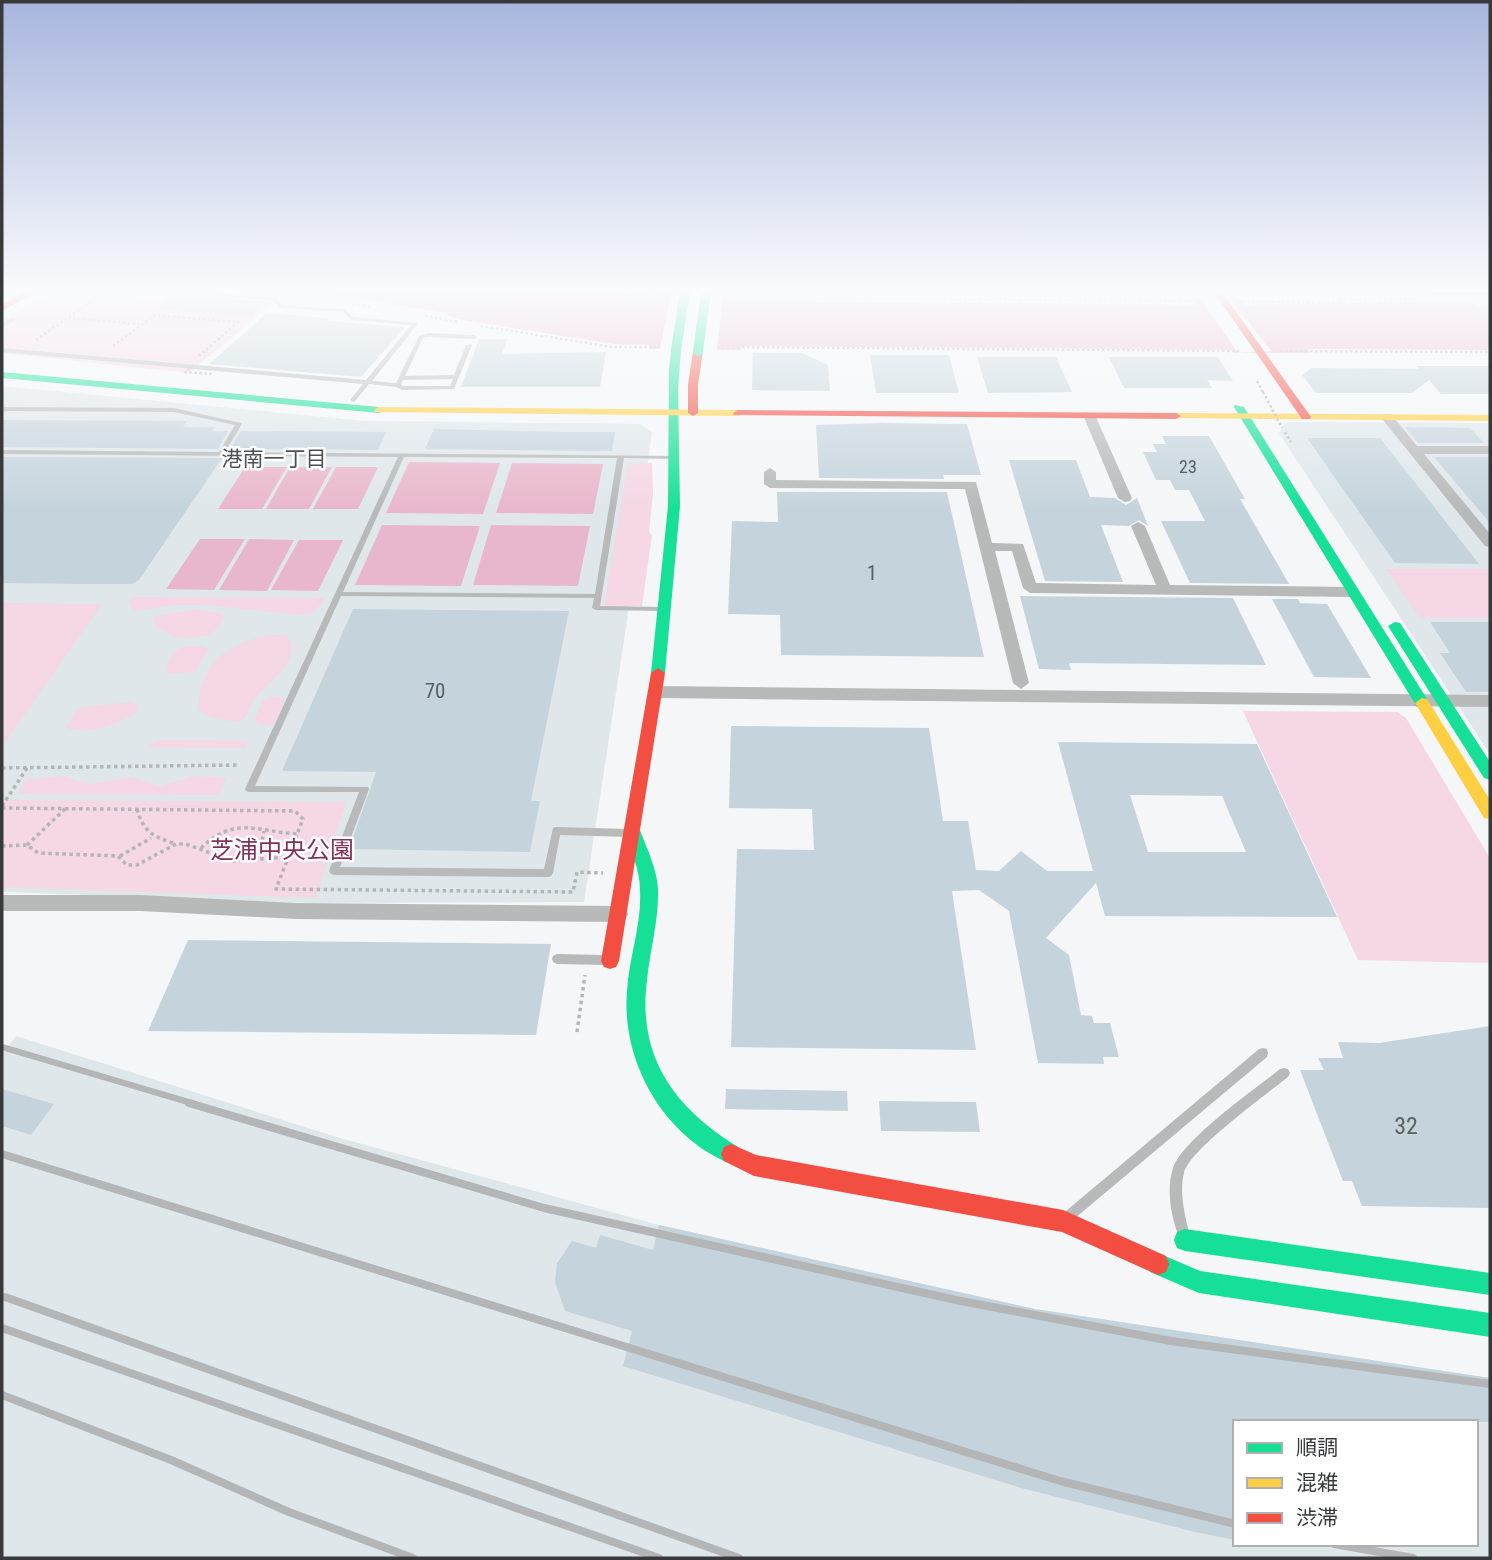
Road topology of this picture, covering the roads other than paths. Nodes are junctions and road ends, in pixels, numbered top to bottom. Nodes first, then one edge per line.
1 (160, 365) edge
2 (382, 365) edge
3 (408, 365) edge
4 (461, 365) edge
5 (674, 365) edge
6 (697, 365) edge
7 (1253, 365) edge
8 (2, 366) edge
9 (2, 375) edge
10 (456, 377) junction
11 (400, 381) junction
12 (366, 384) junction
13 (354, 400) junction
14 (673, 408) junction
15 (1490, 408) edge
16 (2, 409) edge
17 (693, 409) junction
18 (1250, 412) junction
19 (1090, 415) junction
20 (1293, 415) junction
21 (1387, 418) junction
22 (1490, 418) edge
23 (1414, 450) junction
24 (1490, 450) edge
25 (2, 452) edge
26 (220, 454) junction
27 (401, 456) junction
28 (621, 456) junction
29 (676, 457) junction
30 (770, 472) dead end
31 (1125, 498) dead end
32 (1138, 526) dead end
33 (1490, 543) edge
34 (987, 547) junction
35 (1356, 566) dead end
36 (1165, 590) junction
37 (1353, 592) junction
38 (338, 594) junction
39 (598, 596) junction
40 (665, 609) junction
41 (1385, 610) dead end
42 (1021, 683) dead end
43 (656, 692) junction
44 (1419, 699) junction
45 (1442, 700) junction
46 (1490, 701) edge
47 (1490, 774) edge
48 (1490, 813) edge
49 (633, 833) junction
50 (2, 902) edge
51 (618, 914) junction
52 (557, 960) dead end
53 (610, 961) joint
54 (1263, 1053) dead end
55 (1284, 1073) dead end
56 (1063, 1221) junction
57 (1185, 1240) joint
58 (1490, 1284) edge
59 (1490, 1325) edge

1 - 12 lane
2 - 12 lane
3 - 11 lane
4 - 10 lane
5 - 14 main road, bridge
6 - 17 main road, bridge
7 - 20 main road
8 - 13 main road
9 - 14 main road
10 - 11 lane
10 - 11 lane
11 - 12 lane
12 - 13 lane
13 - 14 main road
14 - 17 main road
14 - 29 main road
15 - 20 main road
16 - 26 lane
17 - 18 main road
17 - 19 main road
18 - 19 main road
18 - 20 main road
18 - 35 main road
18 - 37 main road
19 - 31 street
20 - 21 main road
21 - 22 main road
21 - 23 street
23 - 24 street
23 - 33 street
25 - 26 lane
26 - 27 lane
27 - 28 lane
27 - 38 lane
28 - 29 lane
28 - 39 lane
29 - 40 main road
30 - 34 street
32 - 36 street
34 - 36 street
34 - 42 street
36 - 37 street
37 - 44 main road
38 - 39 lane
38 - 49 lane
39 - 40 lane
40 - 43 main road
41 - 45 main road
43 - 44 street
43 - 49 main road
44 - 45 street
44 - 48 main road
45 - 46 street
45 - 47 main road
49 - 51 main road
49 - 56 main road
50 - 51 street
51 - 53 main road
52 - 53 lane
54 - 56 lane
55 - 57 lane
56 - 59 main road
57 - 58 main road

